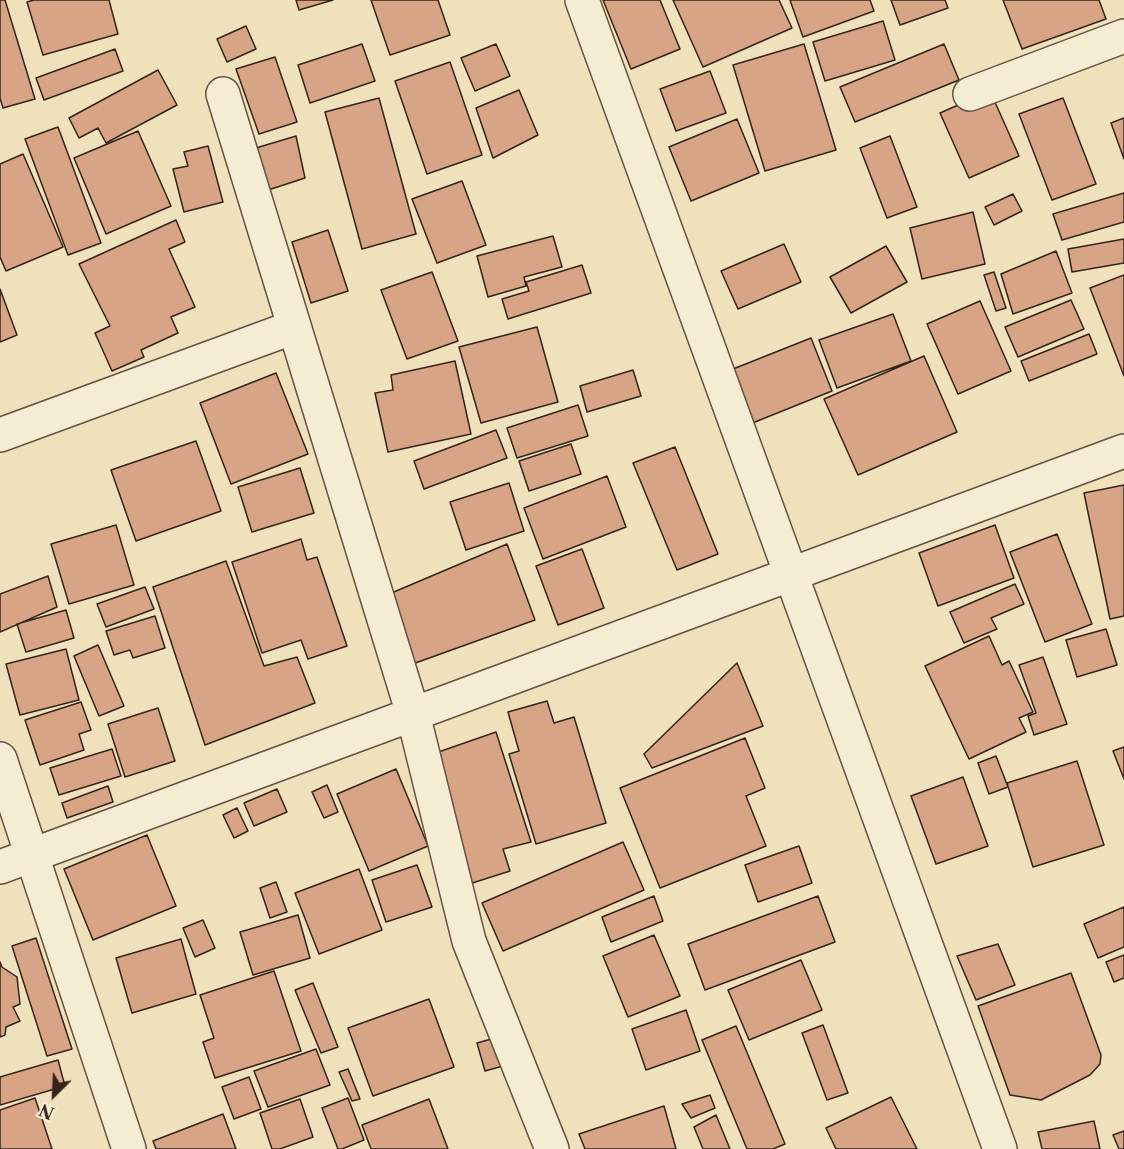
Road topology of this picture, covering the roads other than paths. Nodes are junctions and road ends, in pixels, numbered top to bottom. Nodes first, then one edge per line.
1 (582, 0) edge
2 (1124, 36) edge
3 (223, 94) dead end
4 (970, 94) dead end
5 (294, 327) junction
6 (0, 435) edge
7 (1124, 450) edge
8 (792, 574) junction
9 (413, 714) junction
10 (0, 759) edge
11 (32, 855) junction
12 (0, 867) edge
13 (129, 1149) edge
14 (552, 1149) edge
15 (1000, 1149) edge

1 - 8 street
2 - 4 street
3 - 5 street
5 - 6 street
5 - 9 street
7 - 8 street
8 - 9 street
8 - 15 street
9 - 11 street
9 - 14 street
10 - 11 street
11 - 12 street
11 - 13 street

